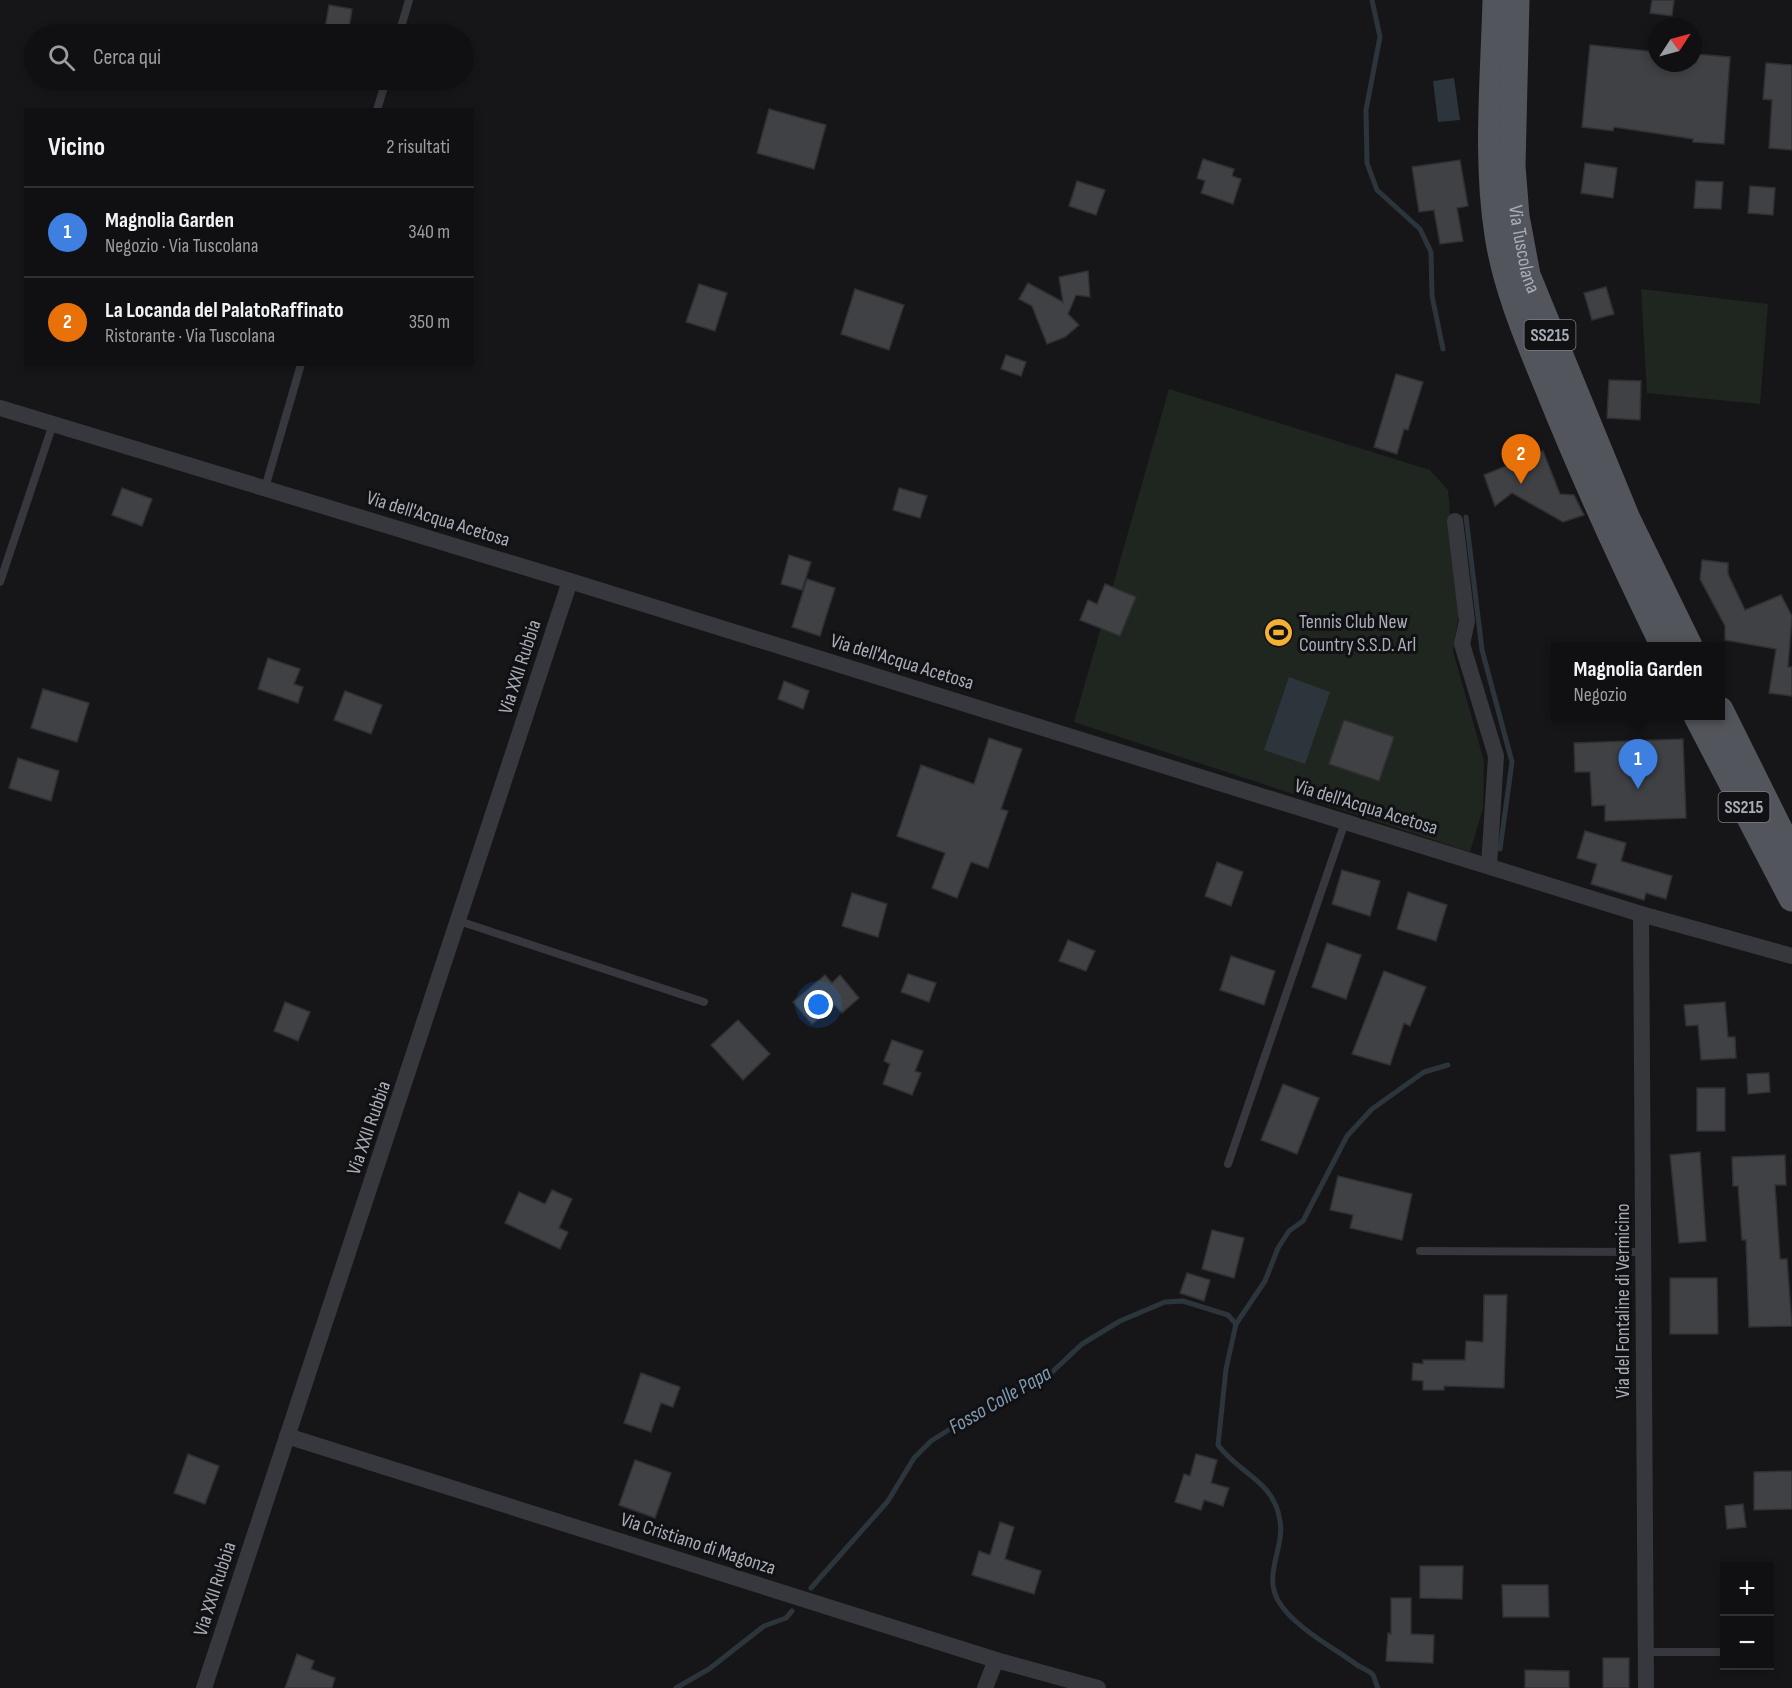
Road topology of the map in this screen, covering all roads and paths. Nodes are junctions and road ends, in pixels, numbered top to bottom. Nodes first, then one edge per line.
1 (409, 0) edge
2 (1496, 0) edge
3 (1516, 0) edge
4 (402, 24) edge
5 (383, 90) edge
6 (378, 108) edge
7 (300, 366) edge
8 (0, 408) edge
9 (53, 424) junction
10 (265, 488) junction
11 (1455, 521) dead end
12 (570, 581) junction
13 (0, 582) edge
14 (1662, 642) edge
15 (1687, 642) edge
16 (1699, 720) edge
17 (1725, 720) edge
18 (1344, 822) junction
19 (1792, 855) edge
20 (1489, 866) junction
21 (1791, 894) edge
22 (1641, 914) junction
23 (459, 921) junction
24 (1792, 956) edge
25 (704, 1002) dead end
26 (1228, 1164) dead end
27 (1420, 1251) dead end
28 (1643, 1252) junction
29 (287, 1436) junction
30 (1646, 1652) junction
31 (1720, 1652) edge
32 (996, 1660) junction
33 (204, 1688) edge
34 (985, 1688) edge
35 (1098, 1688) edge
36 (1646, 1688) edge

1 - 4 lane
2 - 14 main road, Via Tuscolana / SS215
3 - 15 main road, Via Tuscolana / SS215
5 - 6 lane
7 - 10 lane
8 - 9 street, Via dell'Acqua Acetosa
9 - 10 street, Via dell'Acqua Acetosa
9 - 13 lane
10 - 12 street, Via dell'Acqua Acetosa
11 - 20 street
12 - 18 street, Via dell'Acqua Acetosa
12 - 23 street, Via XXII Rubbia
16 - 21 main road, SS215
17 - 19 main road, SS215
18 - 20 street, Via dell'Acqua Acetosa
18 - 26 lane
20 - 22 street, Via dell'Acqua Acetosa
22 - 24 street, Via dell'Acqua Acetosa
22 - 28 street, Via del Fontaline di Vermicino
23 - 25 lane
23 - 29 street, Via XXII Rubbia
27 - 28 lane
28 - 30 street, Via del Fontaline di Vermicino
29 - 32 street, Via Cristiano di Magonza
29 - 33 street, Via XXII Rubbia
30 - 31 lane
30 - 36 street, Via del Fontaline di Vermicino
32 - 34 street
32 - 35 street, Via Cristiano di Magonza

